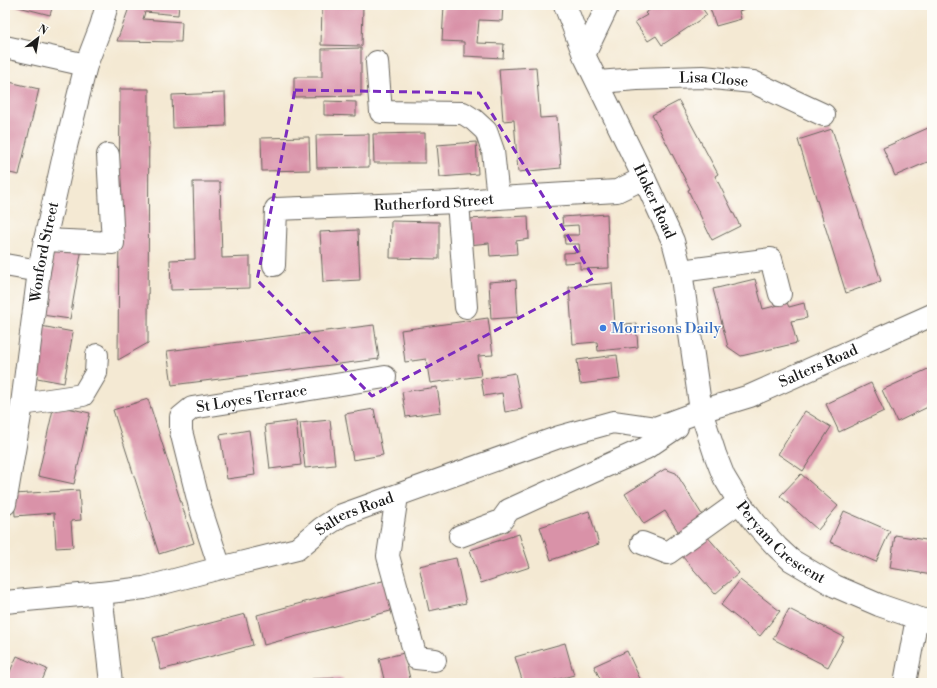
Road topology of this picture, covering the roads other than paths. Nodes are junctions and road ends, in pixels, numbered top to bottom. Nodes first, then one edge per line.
1 (107, 5) edge
2 (565, 5) edge
3 (608, 5) edge
4 (5, 47) edge
5 (584, 55) junction
6 (377, 62) dead end
7 (86, 65) junction
8 (598, 82) junction
9 (824, 115) dead end
10 (108, 155) dead end
11 (644, 178) junction
12 (498, 198) junction
13 (458, 202) junction
14 (45, 240) junction
15 (5, 264) edge
16 (274, 264) dead end
17 (681, 271) junction
18 (39, 272) junction
19 (780, 294) dead end
20 (466, 307) dead end
21 (932, 315) edge
22 (97, 355) dead end
23 (385, 377) dead end
24 (22, 404) junction
25 (701, 411) junction
26 (397, 496) junction
27 (739, 502) junction
28 (5, 504) edge
29 (460, 536) dead end
30 (642, 543) dead end
31 (220, 568) junction
32 (101, 593) junction
33 (5, 602) edge
34 (924, 620) edge
35 (435, 660) dead end
36 (112, 683) edge
37 (905, 683) edge

1 - 7 street, Wonford Street
2 - 5 street, Hoker Road
3 - 5 street
4 - 7 street
5 - 8 street, Hoker Road
6 - 12 street
7 - 14 street, Wonford Street
8 - 9 street, Lisa Close
8 - 11 street, Hoker Road
10 - 14 street
11 - 12 street, Rutherford Street
11 - 17 street, Hoker Road
12 - 13 street, Rutherford Street
13 - 16 street, Rutherford Street
13 - 20 street
14 - 18 street, Wonford Street
15 - 18 street
17 - 19 street
17 - 25 street, Hoker Road
18 - 24 street, Wonford Street
21 - 25 street, Salters Road
22 - 24 street
23 - 31 street, St Loyes Terrace
24 - 28 street, Wonford Street
25 - 26 street, Salters Road
25 - 27 street, Peryam Crescent
25 - 29 street, Salters Road
26 - 31 street, Salters Road
26 - 35 street
27 - 30 street
27 - 34 street, Peryam Crescent
31 - 32 street, Salters Road
32 - 33 street, Salters Road
32 - 36 street
34 - 37 street, Peryam Crescent

